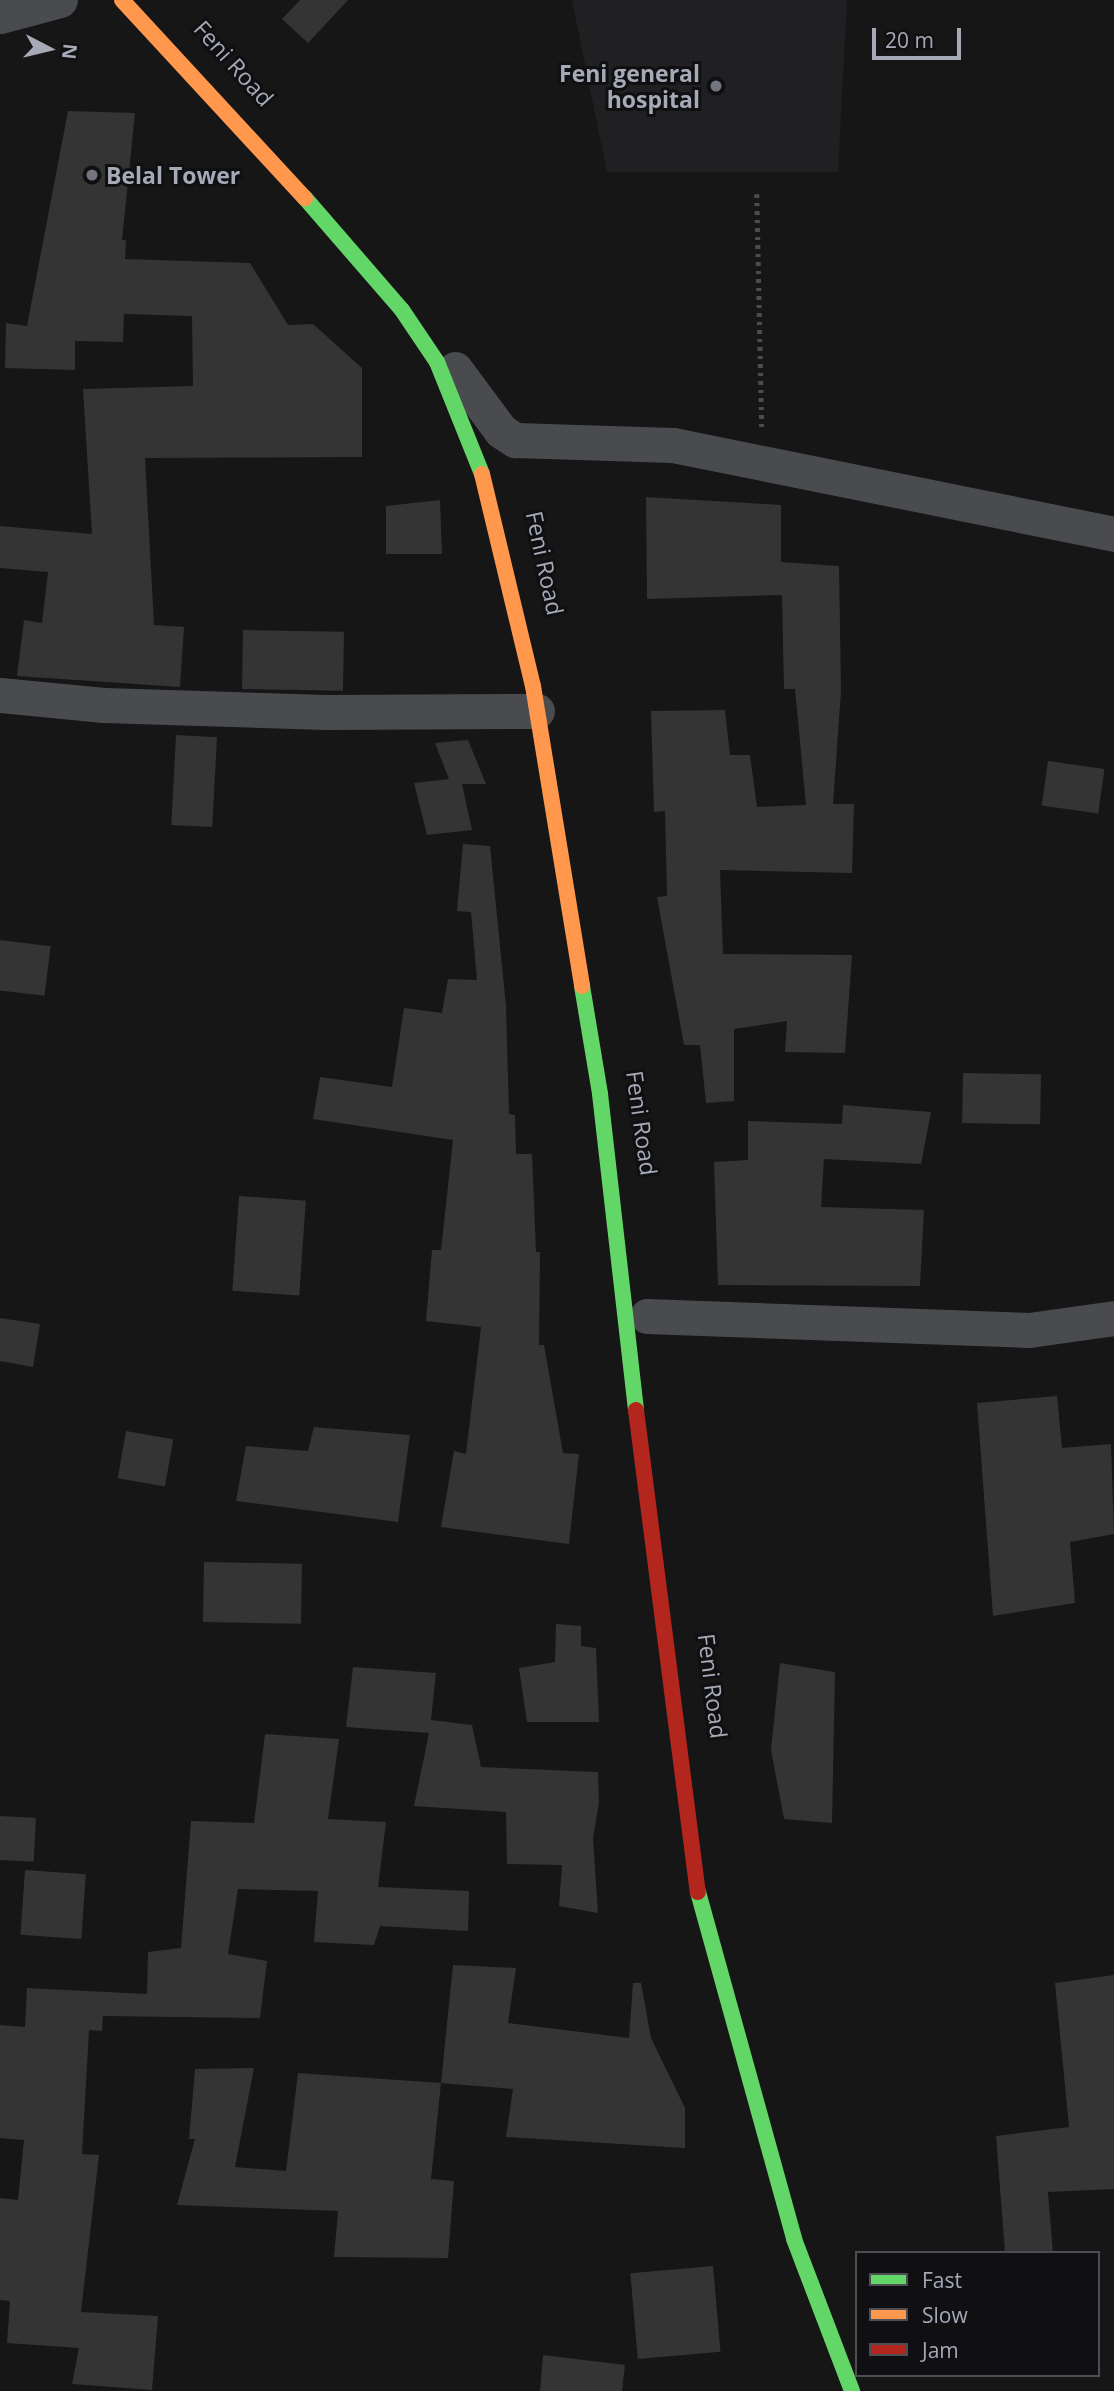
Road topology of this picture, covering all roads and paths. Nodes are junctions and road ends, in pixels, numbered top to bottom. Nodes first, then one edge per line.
1 (61, 0) edge
2 (122, 0) edge
3 (0, 16) edge
4 (175, 31) dead end
5 (757, 194) dead end
6 (455, 369) junction
7 (763, 466) junction
8 (502, 481) dead end
9 (1114, 534) edge
10 (531, 603) dead end
11 (0, 695) edge
12 (537, 710) junction
13 (631, 1207) dead end
14 (646, 1316) dead end
15 (1114, 1318) edge
16 (686, 1657) dead end
17 (804, 2209) dead end
18 (835, 2296) dead end
19 (855, 2353) edge
20 (852, 2391) edge

1 - 3 street
2 - 12 main road
4 - 6 main road, Feni Road
5 - 7 path
6 - 7 street
6 - 8 main road, Feni Road
7 - 9 street
10 - 13 main road, Feni Road
11 - 12 street
12 - 20 main road
14 - 15 street
16 - 17 main road, Feni Road
18 - 19 main road

